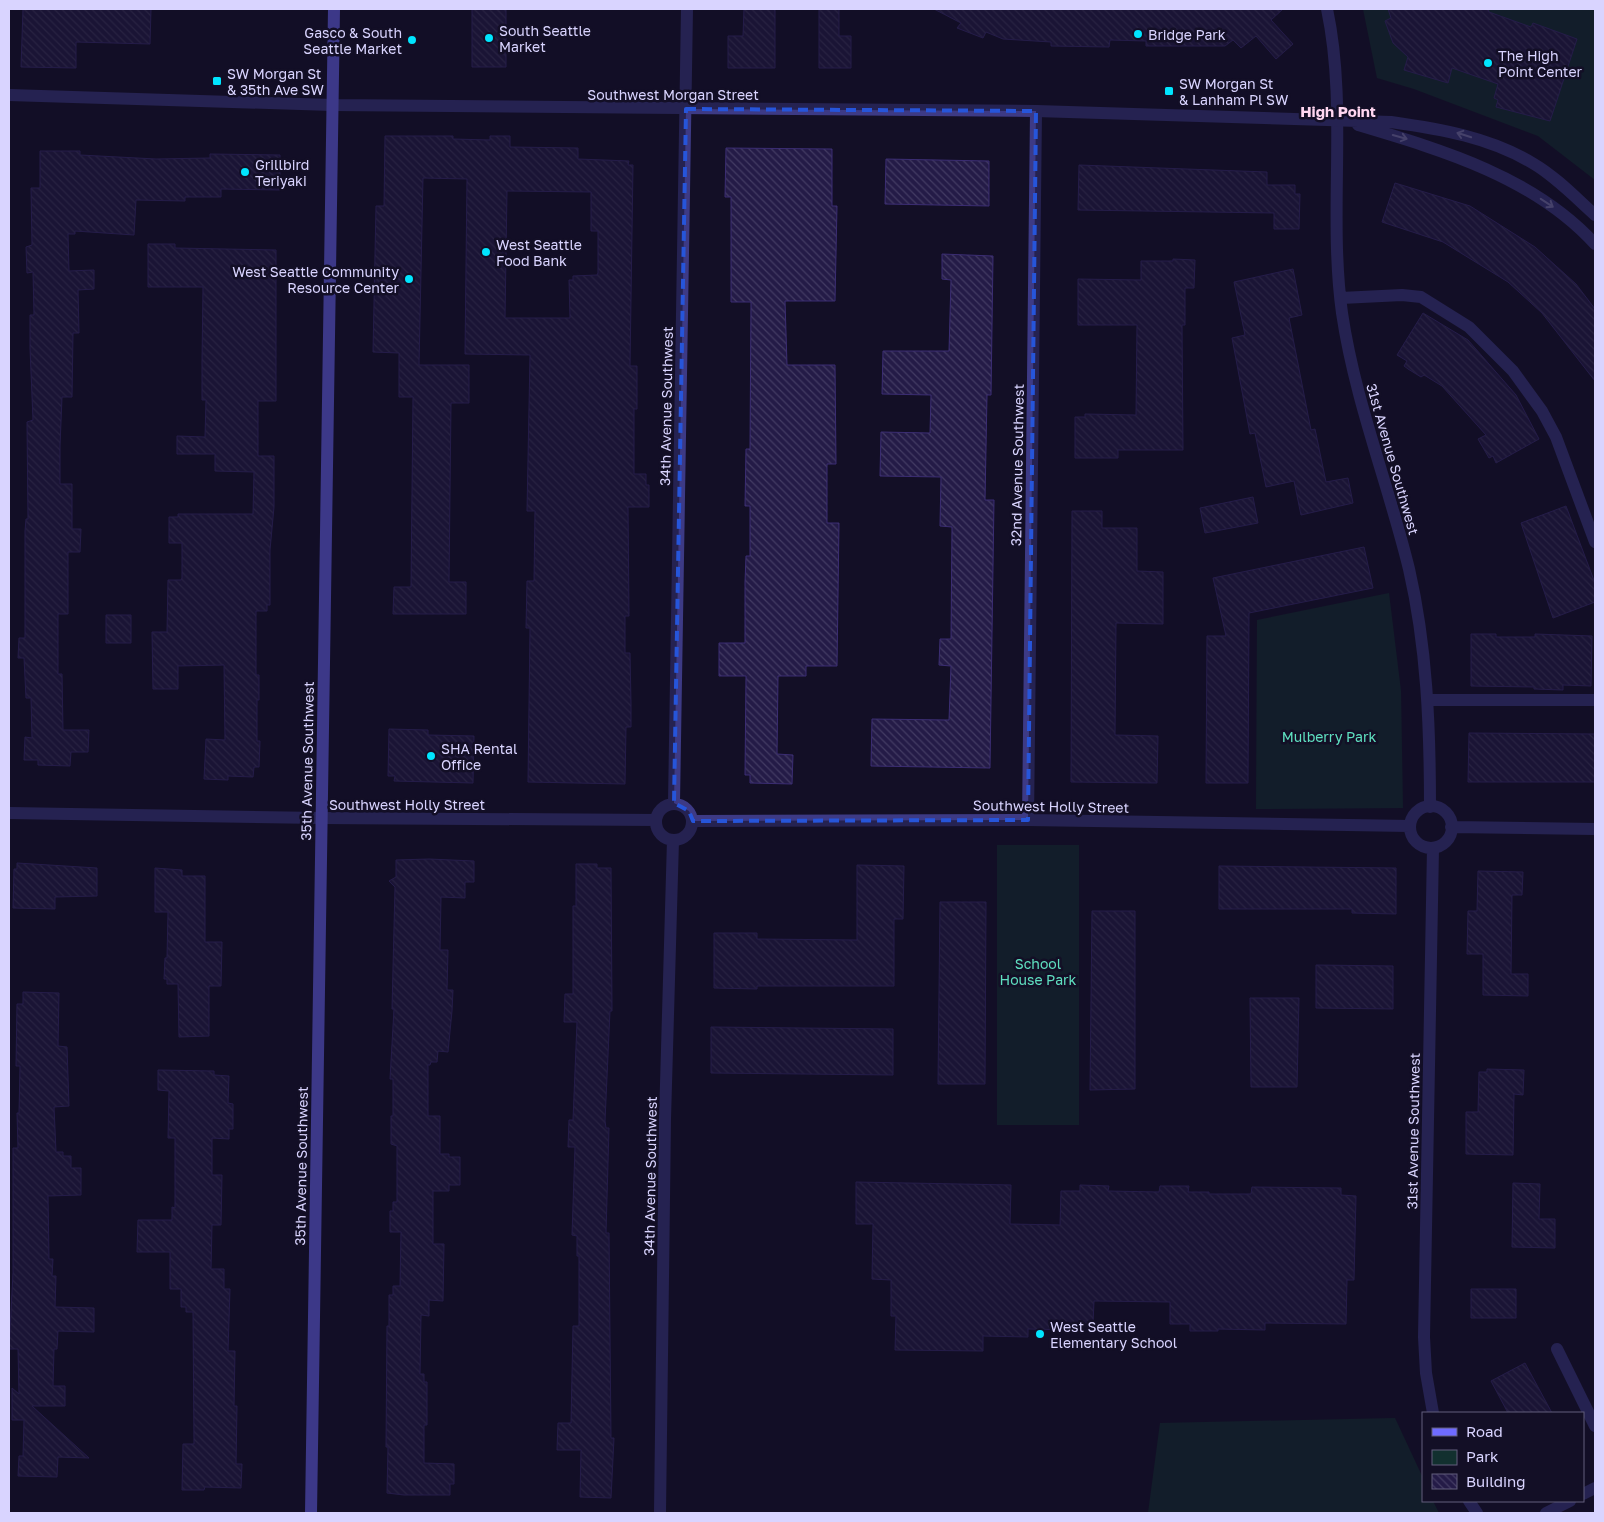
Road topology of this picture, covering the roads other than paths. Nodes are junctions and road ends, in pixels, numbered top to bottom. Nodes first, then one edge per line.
1 (334, 9) edge
2 (687, 9) edge
3 (1327, 9) edge
4 (9, 95) edge
5 (332, 105) junction
6 (686, 109) junction
7 (1036, 111) junction
8 (1336, 118) junction
9 (1595, 215) edge
10 (1595, 244) edge
11 (1341, 298) junction
12 (1595, 542) edge
13 (1428, 700) junction
14 (1595, 700) edge
15 (674, 803) junction
16 (1430, 807) junction
17 (9, 813) edge
18 (321, 818) junction
19 (656, 820) junction
20 (1028, 820) junction
21 (693, 821) junction
22 (1410, 826) junction
23 (1451, 827) junction
24 (1595, 829) edge
25 (673, 840) junction
26 (1433, 848) junction
27 (1557, 1349) dead end
28 (1433, 1412) edge
29 (1595, 1426) edge
30 (1470, 1502) edge
31 (1568, 1502) edge
32 (310, 1513) edge
33 (660, 1513) edge
34 (1477, 1513) edge
35 (1546, 1513) edge

1 - 5 main road, 35th Avenue Southwest
2 - 6 street, 34th Avenue Southwest
3 - 8 street, 31st Avenue Southwest
4 - 5 street, Southwest Morgan Street
5 - 6 street, Southwest Morgan Street
5 - 18 main road, 35th Avenue Southwest
6 - 7 street, Southwest Morgan Street
6 - 15 street, 34th Avenue Southwest
7 - 8 street, Southwest Morgan Street
7 - 20 street, 32nd Avenue Southwest
9 -> 8 street
8 -> 10 street
8 - 11 street, 31st Avenue Southwest
11 - 12 street
11 - 13 street, 31st Avenue Southwest
13 - 14 street
13 - 16 street, 31st Avenue Southwest
15 - 19 street
15 - 21 street
16 - 22 street
16 - 23 street
17 - 18 street, Southwest Holly Street
18 - 19 street, Southwest Holly Street
18 - 32 main road, 35th Avenue Southwest
19 - 25 street
20 - 21 street, Southwest Holly Street
20 - 22 street, Southwest Holly Street
21 - 25 street
22 - 26 street
23 - 24 street
23 - 26 street
25 - 33 street, 34th Avenue Southwest
26 - 28 street, 31st Avenue Southwest
27 - 29 street
30 - 34 street
31 - 35 street

